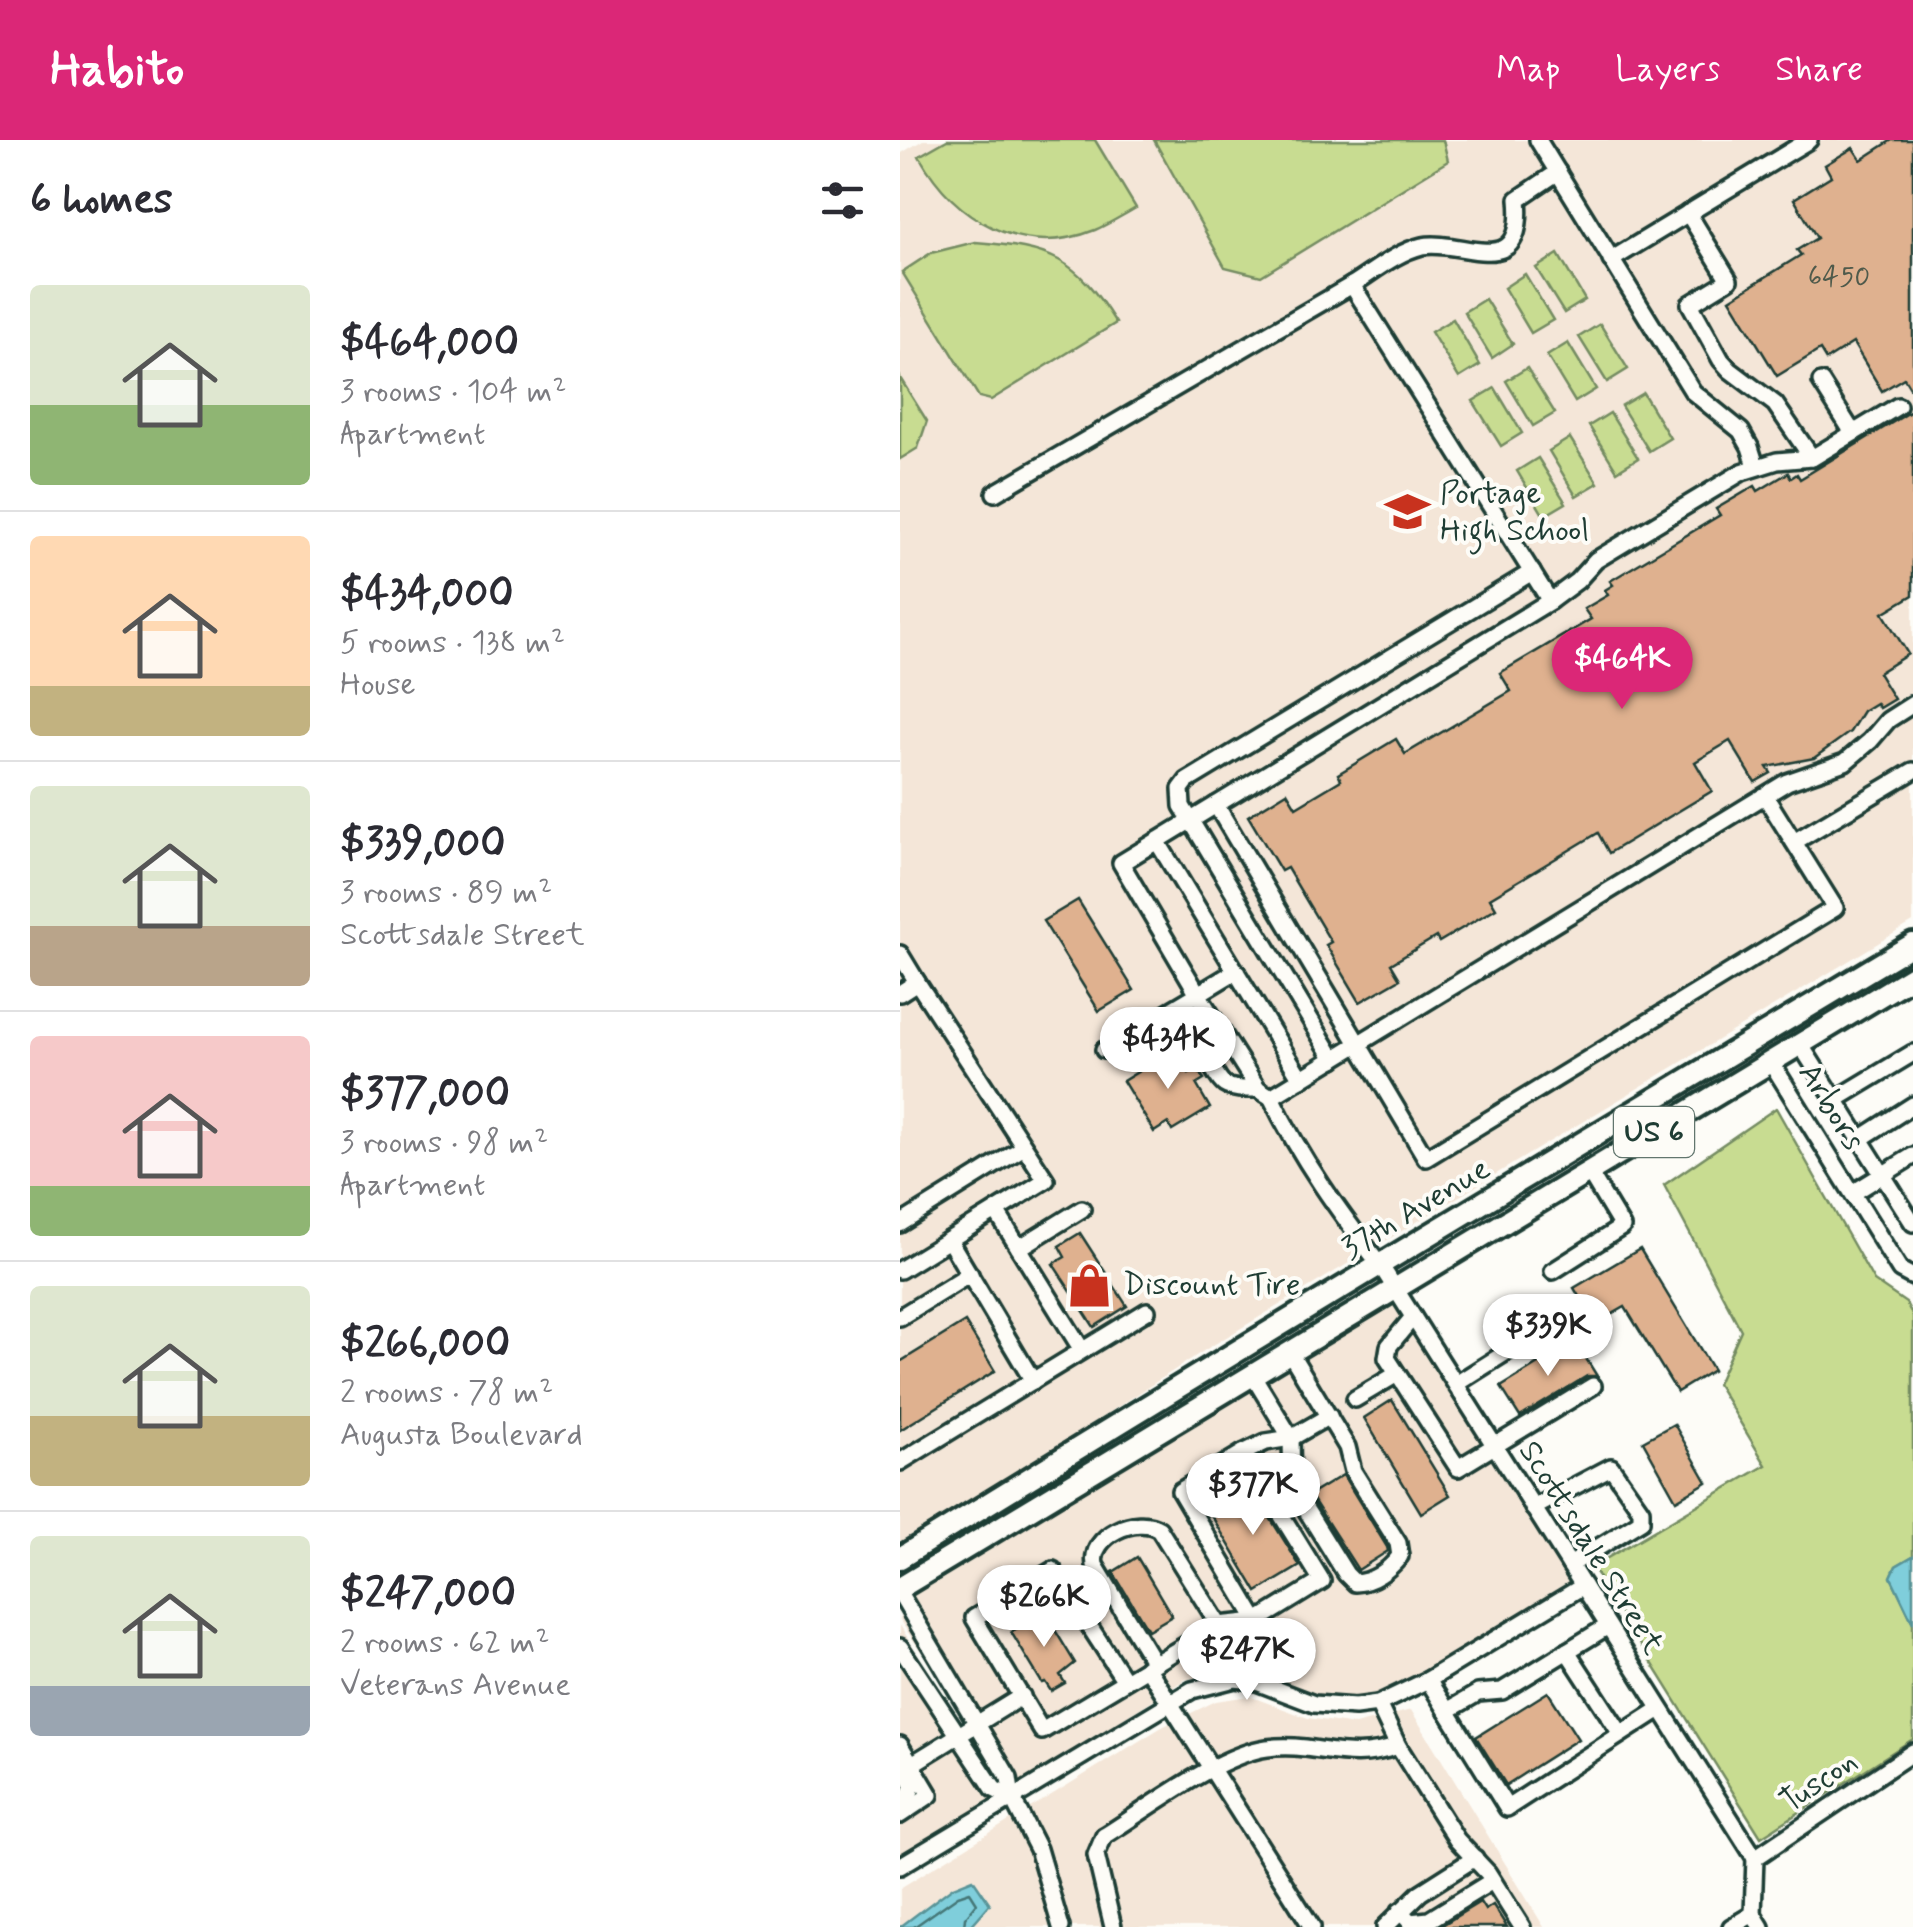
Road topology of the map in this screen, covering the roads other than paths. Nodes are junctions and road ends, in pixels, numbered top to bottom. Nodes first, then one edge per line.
1 (1538, 140) edge
2 (1809, 140) edge
3 (1558, 172) junction
4 (1688, 214) junction
5 (1612, 260) junction
6 (1352, 285) junction
7 (1820, 382) dead end
8 (1898, 406) dead end
9 (1853, 433) junction
10 (1812, 458) junction
11 (1756, 466) junction
12 (995, 493) dead end
13 (1532, 572) junction
14 (1550, 601) junction
15 (1913, 704) edge
16 (1913, 771) edge
17 (1765, 796) junction
18 (1216, 805) junction
19 (1191, 820) junction
20 (1157, 841) junction
21 (1794, 842) junction
22 (1913, 944) edge
23 (900, 954) edge
24 (1236, 971) junction
25 (1913, 976) edge
26 (918, 982) junction
27 (900, 993) edge
28 (1198, 994) junction
29 (1218, 1026) junction
30 (1800, 1044) junction
31 (1357, 1045) junction
32 (1104, 1050) dead end
33 (1913, 1053) edge
34 (1334, 1059) junction
35 (1771, 1062) junction
36 (1301, 1079) junction
37 (1264, 1093) junction
38 (1835, 1100) junction
39 (1913, 1105) edge
40 (1860, 1139) junction
41 (1024, 1147) junction
42 (1913, 1156) edge
43 (1589, 1172) junction
44 (1882, 1175) junction
45 (1853, 1194) junction
46 (1082, 1209) dead end
47 (996, 1210) junction
48 (1913, 1223) edge
49 (900, 1224) edge
50 (949, 1240) junction
51 (1019, 1248) junction
52 (1381, 1266) junction
53 (900, 1270) edge
54 (1554, 1270) dead end
55 (970, 1274) junction
56 (1913, 1277) edge
57 (1396, 1290) junction
58 (1147, 1311) dead end
59 (900, 1317) edge
60 (1413, 1317) junction
61 (1551, 1324) dead end
62 (1082, 1350) junction
63 (1289, 1351) junction
64 (1252, 1374) junction
65 (1397, 1374) junction
66 (1033, 1380) junction
67 (1456, 1384) junction
68 (1593, 1386) dead end
69 (1355, 1399) dead end
70 (1329, 1416) junction
71 (1290, 1438) junction
72 (1494, 1445) junction
73 (1243, 1453) junction
74 (900, 1462) edge
75 (1458, 1468) junction
76 (1468, 1484) dead end
77 (1533, 1508) junction
78 (900, 1558) edge
79 (1570, 1565) junction
80 (1583, 1586) junction
81 (900, 1591) edge
82 (1257, 1621) junction
83 (1218, 1624) junction
84 (1608, 1626) junction
85 (900, 1647) edge
86 (1567, 1651) junction
87 (1150, 1661) junction
88 (1428, 1680) junction
89 (1125, 1681) junction
90 (1254, 1681) junction
91 (1022, 1696) junction
92 (1170, 1702) junction
93 (1378, 1704) junction
94 (1660, 1709) junction
95 (1447, 1711) junction
96 (977, 1724) junction
97 (1621, 1734) junction
98 (960, 1735) junction
99 (900, 1744) edge
100 (1398, 1746) junction
101 (1913, 1752) edge
102 (906, 1762) edge
103 (1213, 1769) junction
104 (1012, 1798) junction
105 (900, 1802) edge
106 (900, 1815) edge
107 (1475, 1858) junction
108 (1755, 1858) junction
109 (900, 1866) edge
110 (1492, 1880) junction
111 (1400, 1911) junction
112 (1757, 1920) edge
113 (1061, 1927) edge
114 (1113, 1927) edge
115 (1312, 1927) edge
116 (1385, 1927) edge
117 (1522, 1927) edge
118 (1731, 1927) edge

1 - 3 street
2 - 4 street
3 - 5 street
3 - 6 street
4 - 5 street
4 - 10 street
5 - 11 street
6 - 12 street
6 - 13 street
7 - 9 street
8 - 9 street
9 - 10 street
10 - 11 street
11 - 14 street
13 - 14 street
13 - 19 street
14 - 18 street
15 - 17 street
16 - 21 street
17 - 21 street
17 - 31 street
18 - 19 street
18 - 31 street
19 - 20 street
19 - 34 street
20 - 24 street
20 - 28 street, Scottsdale Street
21 - 31 street
22 - 52 main road, 37th Avenue / US 6
23 - 26 street
24 - 28 street
24 - 36 street
25 - 30 main road, 37th Avenue / US 6
26 - 27 street
26 - 41 street
28 - 29 street, Scottsdale Street
28 - 32 street
29 - 37 street, Scottsdale Street
29 - 37 street
30 - 35 main road, 37th Avenue / US 6
30 - 38 street, Arbors
31 - 34 street
33 - 38 street
34 - 36 street
35 - 43 main road, 37th Avenue / US 6
35 - 45 street, Arbors
36 - 37 street
37 - 52 street, Scottsdale Street
38 - 40 street, Arbors
39 - 40 street
40 - 44 street, Arbors
41 - 47 street
41 - 49 street
42 - 44 street
43 - 54 street
43 - 57 main road, 37th Avenue / US 6
44 - 45 street
44 - 48 street, Arbors
45 - 56 street, Arbors
46 - 51 street
47 - 50 street
47 - 51 street
50 - 53 street
50 - 55 street
51 - 62 street
52 - 57 street, Scottsdale Street
52 - 78 main road, 37th Avenue / US 6
55 - 59 street
55 - 66 street
57 - 60 street, Scottsdale Street
57 - 63 main road, 37th Avenue / US 6
58 - 62 street
60 - 65 street
60 - 67 street, Scottsdale Street
61 - 67 street
62 - 66 street
63 - 64 main road, 37th Avenue / US 6
63 - 70 street
64 - 71 street
64 - 81 main road, 37th Avenue / US 6
65 - 69 street
65 - 75 street
66 - 74 street
67 - 72 street, Scottsdale Street
68 - 72 street
70 - 71 street
70 - 71 street
71 - 73 street
72 - 75 street
72 - 77 street, Scottsdale Street
73 - 82 street
73 - 82 street
75 - 76 street
77 - 79 street, Scottsdale Street
77 - 79 street
79 - 80 street, Scottsdale Street
80 - 84 street, Scottsdale Street
80 - 88 street
81 - 96 street
82 - 83 street
82 - 90 street
83 - 87 street
83 - 87 street
84 - 86 street
84 - 94 street, Scottsdale Street
85 - 98 street
86 - 95 street
86 - 97 street
87 - 89 street
87 - 92 street
88 - 93 street
88 - 95 street
89 - 91 street
89 - 91 street
90 - 92 street
90 - 93 street
91 - 96 street
92 - 103 street
92 - 104 street
93 - 100 street
94 - 97 street
94 - 108 street, Scottsdale Street
95 - 97 street
96 - 98 street
96 - 104 street
98 - 102 street
98 - 104 street
99 - 102 street
100 - 103 street
100 - 107 street
101 - 108 street, Tuscon
102 - 105 street
102 - 106 street
103 - 114 street
103 - 115 street
104 - 109 street
104 - 113 street
107 - 110 street
107 - 111 street
108 - 112 street
110 - 111 street
110 - 117 street
111 - 116 street
112 - 118 street

